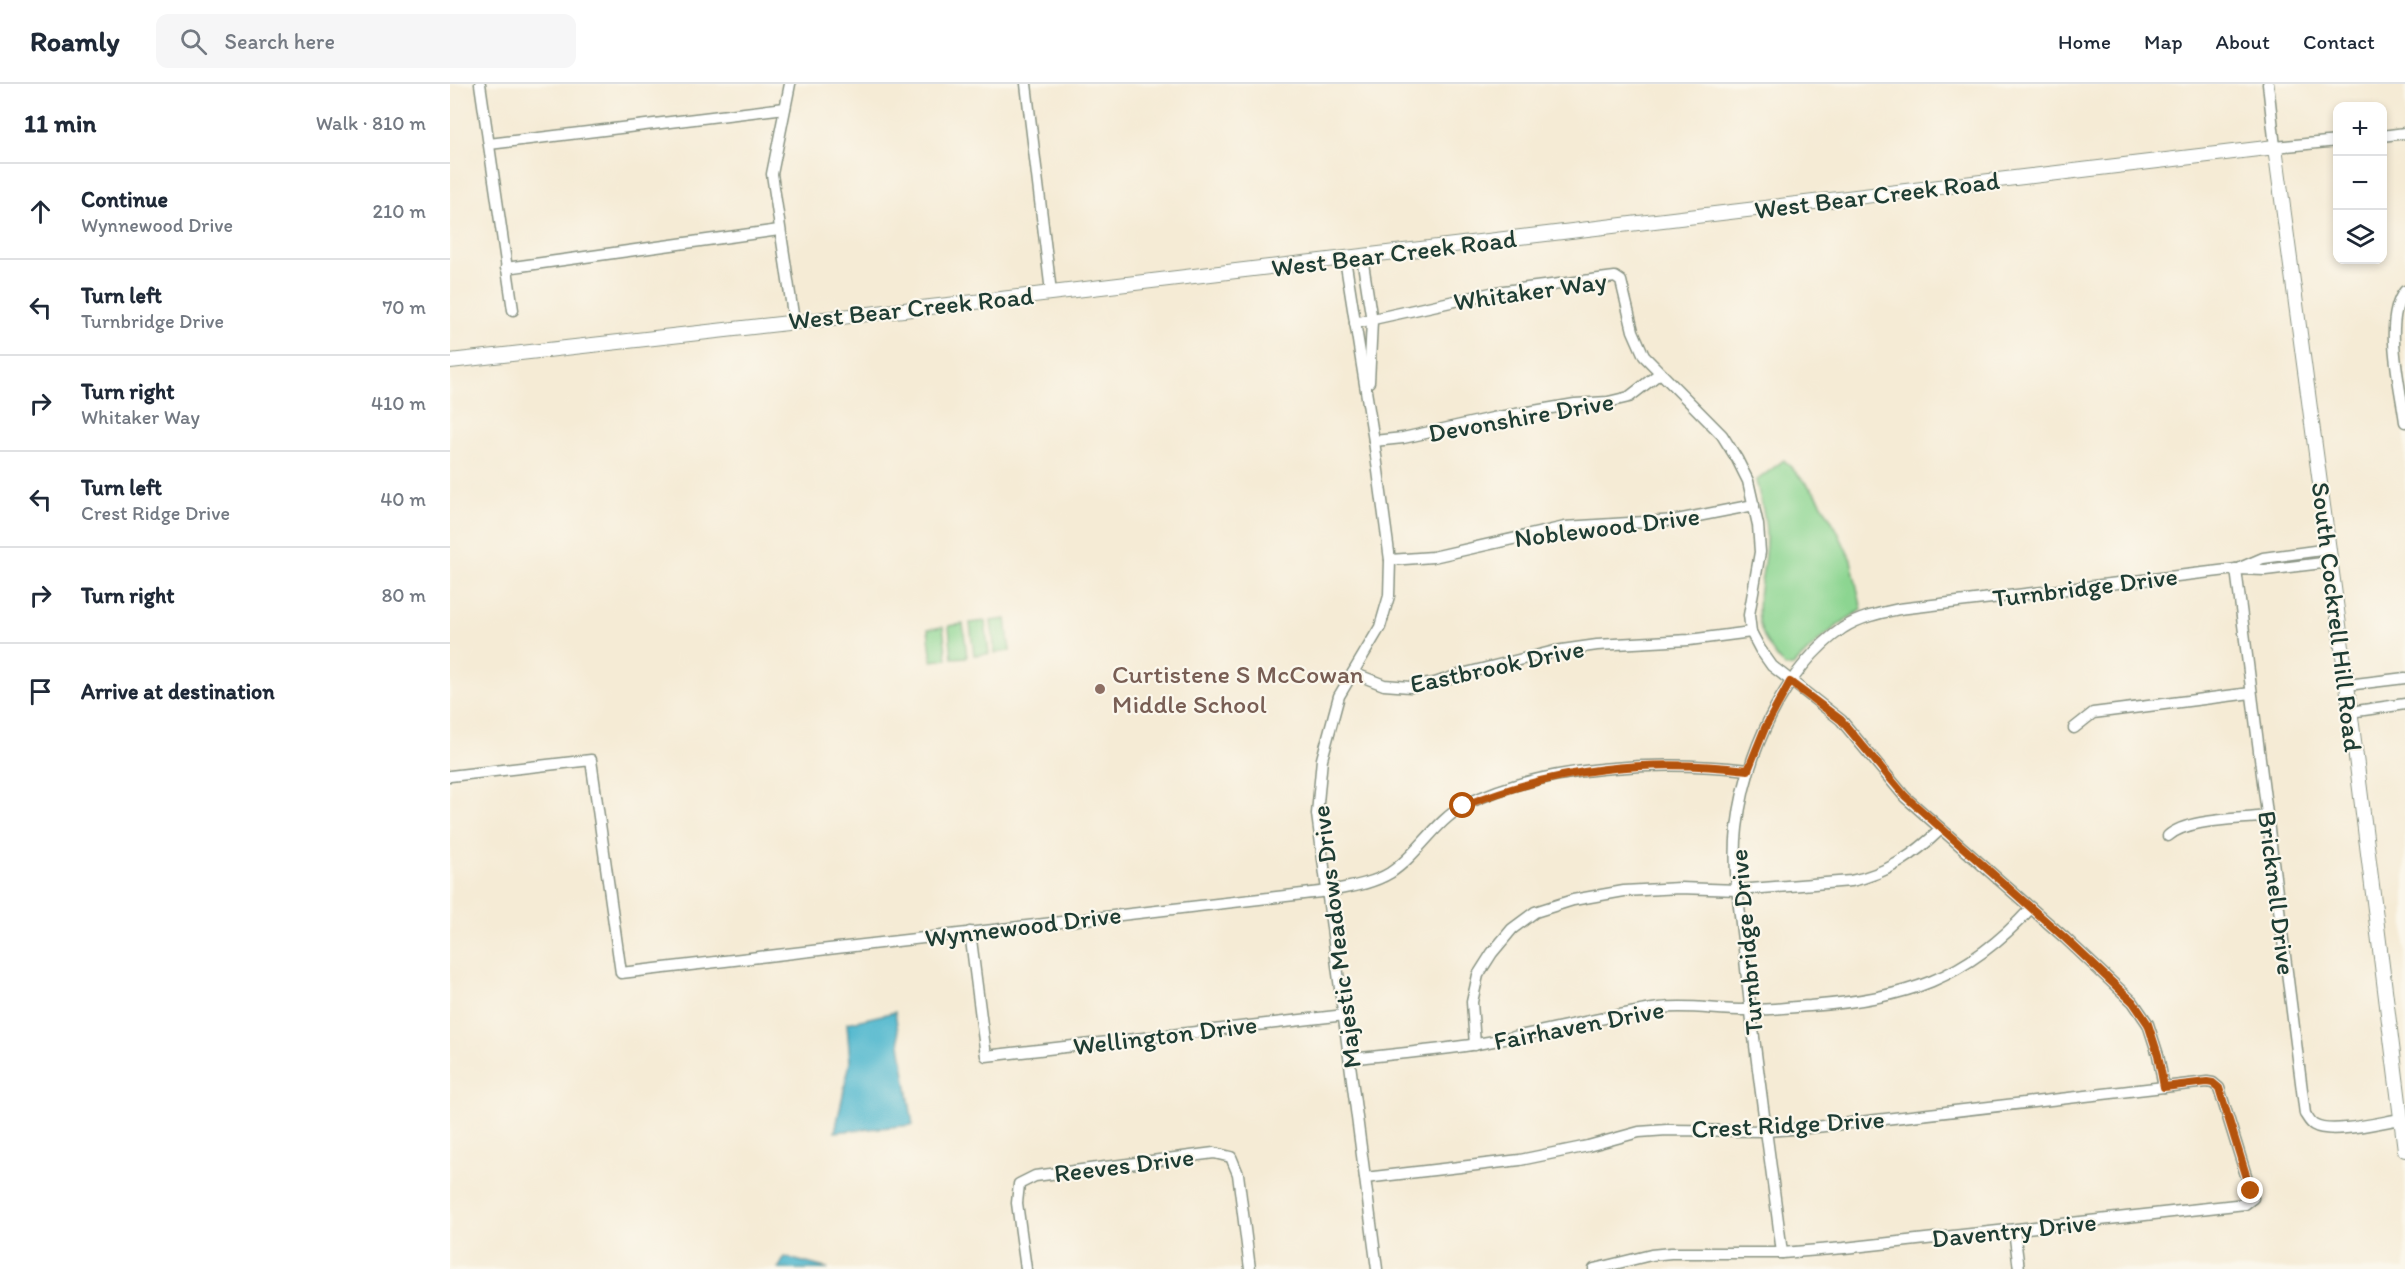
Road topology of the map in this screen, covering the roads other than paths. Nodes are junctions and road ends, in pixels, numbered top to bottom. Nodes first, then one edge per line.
1 (480, 84) edge
2 (790, 84) edge
3 (1026, 84) edge
4 (2268, 84) edge
5 (785, 108) junction
6 (2405, 133) edge
7 (2387, 135) edge
8 (2333, 141) edge
9 (489, 144) junction
10 (2275, 147) junction
11 (779, 230) junction
12 (1362, 257) junction
13 (1344, 259) junction
14 (506, 268) junction
15 (2405, 291) edge
16 (1051, 292) junction
17 (513, 310) dead end
18 (794, 321) junction
19 (1372, 321) junction
20 (1355, 323) junction
21 (450, 360) edge
22 (1660, 373) junction
23 (1368, 403) junction
24 (2404, 409) edge
25 (2405, 422) edge
26 (1374, 441) junction
27 (1754, 505) junction
28 (2330, 556) junction
29 (1390, 560) junction
30 (2236, 569) junction
31 (1751, 632) junction
32 (1353, 674) junction
33 (2405, 678) edge
34 (1790, 682) junction
35 (2347, 685) junction
36 (2251, 693) junction
37 (2405, 704) edge
38 (2350, 712) junction
39 (2074, 728) dead end
40 (1748, 770) junction
41 (450, 776) edge
42 (2267, 816) junction
43 (1941, 829) junction
44 (2168, 836) dead end
45 (1738, 890) junction
46 (1329, 891) junction
47 (2031, 908) junction
48 (970, 932) junction
49 (1750, 1010) junction
50 (1345, 1015) junction
51 (1475, 1045) junction
52 (1350, 1059) junction
53 (2164, 1087) junction
54 (2401, 1119) junction
55 (1767, 1131) junction
56 (2405, 1150) edge
57 (1365, 1178) junction
58 (2253, 1198) joint
59 (2014, 1230) junction
60 (1782, 1253) junction
61 (1026, 1269) edge
62 (1250, 1269) edge
63 (1377, 1269) edge
64 (1594, 1269) edge
65 (2019, 1269) edge

1 - 9 street
2 - 5 street
3 - 16 street
4 - 10 street, South Cockrell Hill Road
5 - 9 street
5 - 11 street
6 - 7 street
8 - 10 street, West Bear Creek Road
9 - 14 street
10 - 12 main road, West Bear Creek Road
10 - 28 main road, South Cockrell Hill Road
11 - 14 street
11 - 18 street
12 - 13 main road, West Bear Creek Road
12 - 19 street, Majestic Meadows Drive
13 - 16 main road, West Bear Creek Road
13 - 20 street, Majestic Meadows Drive
14 - 17 street
15 - 24 street
16 - 18 main road, West Bear Creek Road
18 - 21 main road, West Bear Creek Road
19 - 20 street, Whitaker Way
19 - 22 street, Whitaker Way
19 - 23 street, Majestic Meadows Drive
20 - 23 street, Majestic Meadows Drive
22 - 26 street, Devonshire Drive
22 - 27 street, Whitaker Way
23 - 26 street, Majestic Meadows Drive
24 - 25 street
26 - 29 street, Majestic Meadows Drive
27 - 29 street, Noblewood Drive
27 - 31 street, Whitaker Way
28 - 30 street, Turnbridge Drive
28 - 35 main road, South Cockrell Hill Road
29 - 32 street, Majestic Meadows Drive
30 - 34 street, Turnbridge Drive
30 - 36 street, Bricknell Drive
31 - 32 street, Eastbrook Drive
31 - 34 street
32 - 46 street, Majestic Meadows Drive
33 - 35 street
34 - 40 street, Turnbridge Drive
34 - 43 street
35 - 38 main road, South Cockrell Hill Road
36 - 39 street
36 - 42 street, Bricknell Drive
37 - 38 street
38 - 54 main road, South Cockrell Hill Road
40 - 45 street, Turnbridge Drive
40 - 46 street, Wynnewood Drive
41 - 48 street, Wynnewood Drive
42 - 44 street
42 - 54 street, Bricknell Drive
43 - 45 street
43 - 47 street
45 - 49 street, Turnbridge Drive
45 - 51 street
46 - 48 street, Wynnewood Drive
46 - 50 street, Majestic Meadows Drive
47 - 49 street, Fairhaven Drive
47 - 53 street
48 - 50 street, Wellington Drive
49 - 51 street, Fairhaven Drive
49 - 55 street, Turnbridge Drive
50 - 52 street, Majestic Meadows Drive
51 - 52 street, Fairhaven Drive
52 - 57 street, Majestic Meadows Drive
53 - 55 street, Crest Ridge Drive
53 - 58 street, Crest Ridge Drive
54 - 56 main road, South Cockrell Hill Road
55 - 57 street, Crest Ridge Drive
55 - 60 street, Turnbridge Drive
57 - 63 street, Majestic Meadows Drive
58 - 59 street, Daventry Drive
59 - 60 street, Daventry Drive
59 - 65 street
60 - 64 street, Daventry Drive
61 - 62 street, Reeves Drive

